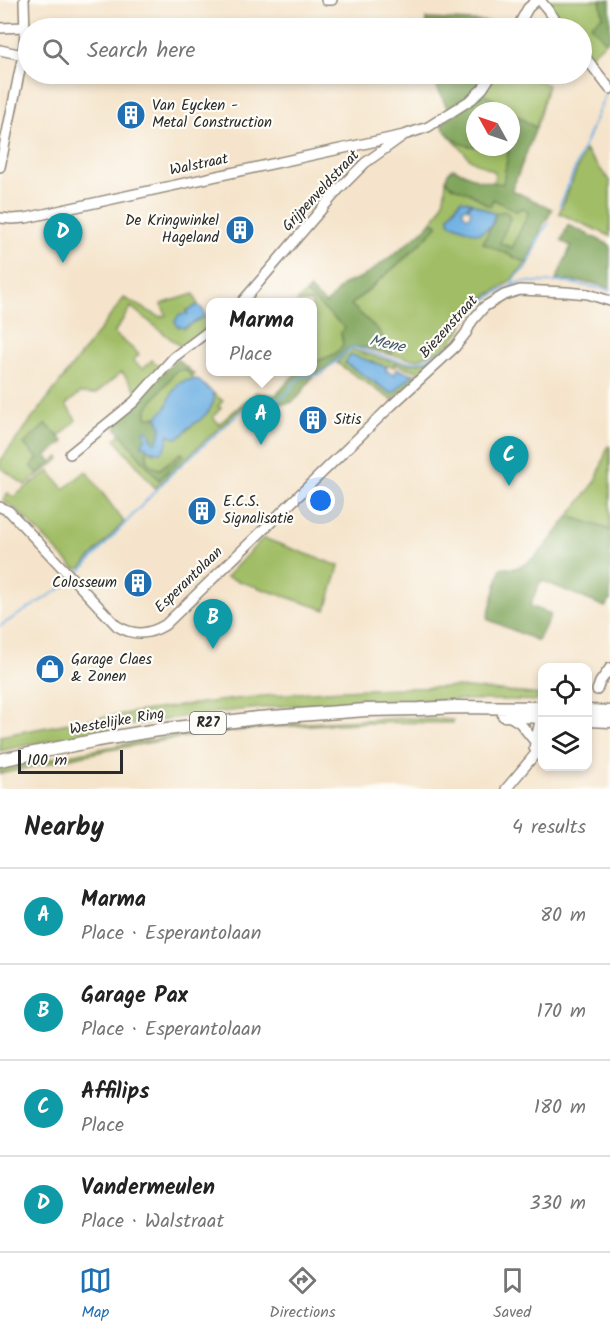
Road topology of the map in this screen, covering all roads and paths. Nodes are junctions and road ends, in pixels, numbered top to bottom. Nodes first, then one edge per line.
1 (24, 0) edge
2 (326, 0) edge
3 (332, 0) edge
4 (538, 0) edge
5 (25, 18) edge
6 (522, 18) edge
7 (553, 18) edge
8 (0, 28) edge
9 (18, 30) edge
10 (0, 50) edge
11 (18, 54) edge
12 (592, 66) edge
13 (18, 80) edge
14 (486, 84) edge
15 (610, 89) edge
16 (0, 112) edge
17 (11, 114) junction
18 (404, 135) junction
19 (0, 167) edge
20 (0, 218) edge
21 (246, 298) edge
22 (610, 301) edge
23 (206, 333) edge
24 (391, 406) joint
25 (70, 454) dead end
26 (0, 507) edge
27 (610, 668) edge
28 (597, 690) dead end
29 (419, 709) junction
30 (592, 711) edge
31 (610, 712) edge
32 (538, 713) edge
33 (538, 713) edge
34 (506, 715) junction
35 (592, 720) edge
36 (610, 721) edge
37 (538, 741) edge
38 (538, 744) edge
39 (0, 760) edge
40 (506, 789) edge

1 - 5 street
2 - 3 street
4 - 6 street
4 - 7 street
8 - 9 street
10 - 11 street
12 - 15 street
13 - 17 street
14 - 18 street, Grijpenveldstraat
16 - 17 street
17 - 19 street
18 - 20 street, Walstraat
18 - 21 street, Grijpenveldstraat
22 - 24 street, Biezenstraat
23 - 25 street
24 - 26 street, Esperantolaan
27 - 28 street
29 - 32 main road, Westelijke Ring / R27
29 - 34 main road, Westelijke Ring / R27
29 - 39 main road, Westelijke Ring / R27
30 - 31 main road
33 - 34 main road, Westelijke Ring / R27
34 - 37 street
35 - 36 main road
38 - 40 street

